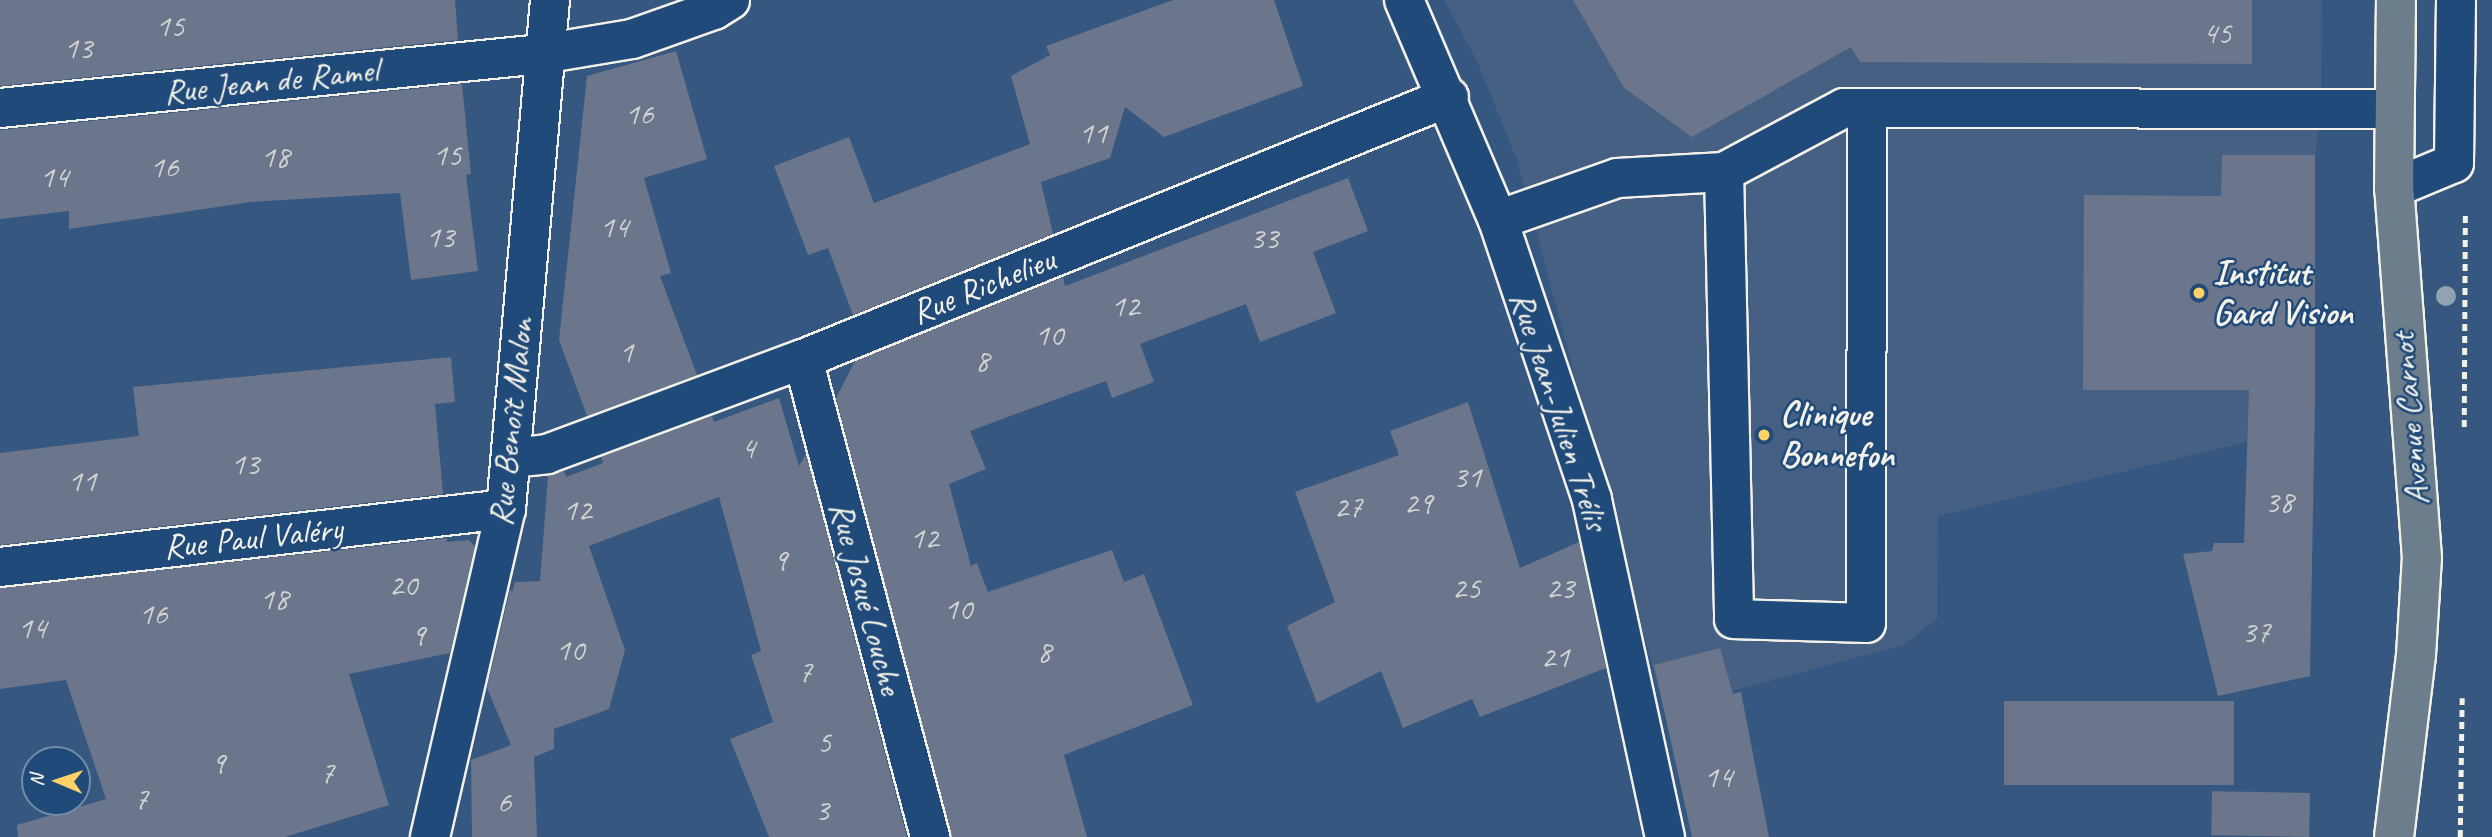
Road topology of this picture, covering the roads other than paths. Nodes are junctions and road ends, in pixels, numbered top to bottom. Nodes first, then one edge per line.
1 (550, 0) edge
2 (730, 0) edge
3 (1404, 0) edge
4 (2396, 0) edge
5 (2456, 0) edge
6 (542, 54) junction
7 (1449, 97) junction
8 (0, 108) edge
9 (1867, 108) junction
10 (2395, 109) junction
11 (1724, 172) junction
12 (2393, 188) junction
13 (1498, 220) junction
14 (803, 359) junction
15 (511, 458) junction
16 (506, 509) junction
17 (0, 567) edge
18 (423, 835) edge
19 (930, 837) edge
20 (1665, 837) edge
21 (2394, 837) edge

1 - 6 street, Rue Benoît Malon
2 - 6 street, Rue Jean de Ramel
3 - 7 street, Rue Jean-Julien Trélis
4 - 10 main road, Avenue Carnot
5 - 12 street
6 - 8 street, Rue Jean de Ramel
6 - 15 street, Rue Benoît Malon
7 - 13 street, Rue Jean-Julien Trélis
7 - 14 street, Rue Richelieu
9 - 10 street
9 - 11 street
9 - 11 street
10 - 12 main road, Avenue Carnot
11 - 13 street
12 - 21 main road, Avenue Carnot
13 - 20 street, Rue Jean-Julien Trélis
14 - 15 street, Rue Richelieu
14 - 19 street, Rue Josué Louche
15 - 16 street, Rue Benoît Malon
16 - 17 street, Rue Paul Valéry
16 - 18 street, Rue Benoît Malon

